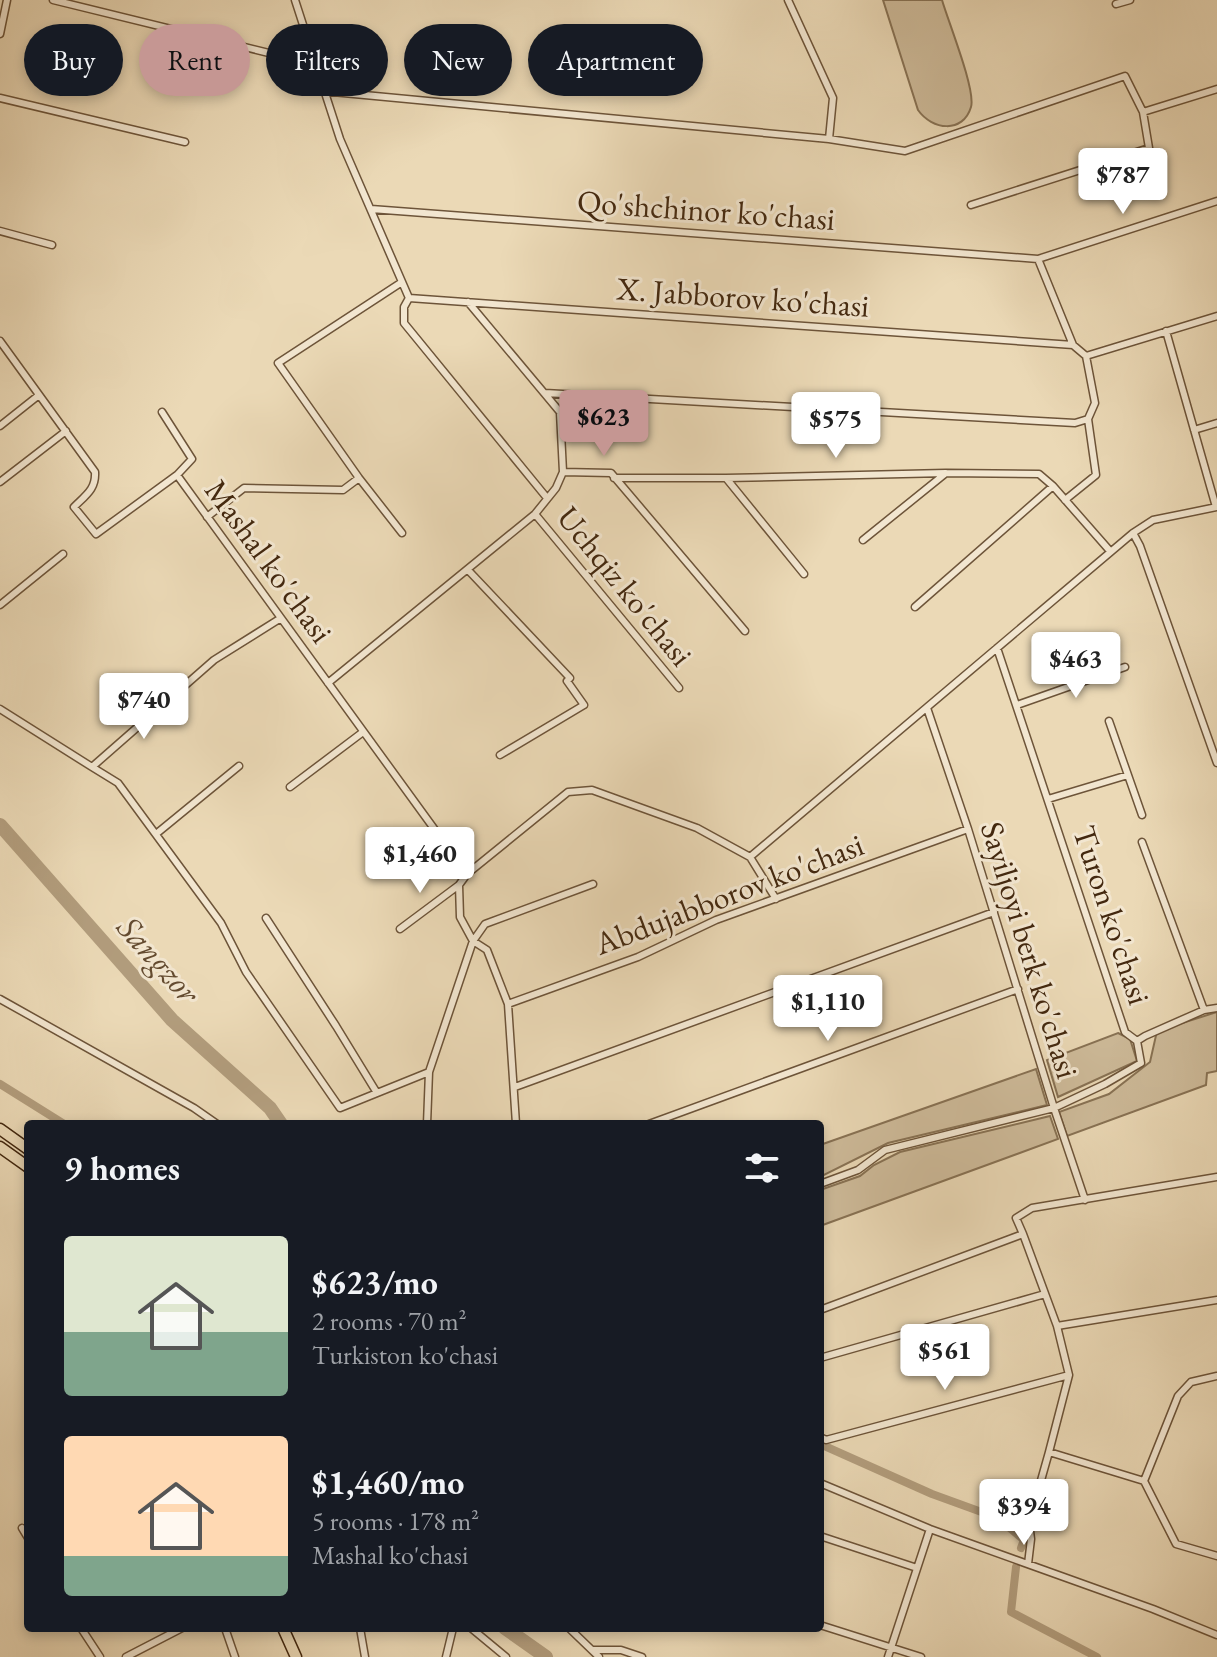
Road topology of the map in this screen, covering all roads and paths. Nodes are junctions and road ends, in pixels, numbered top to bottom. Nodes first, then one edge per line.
1 (7, 0) edge
2 (53, 0) edge
3 (295, 0) edge
4 (788, 0) edge
5 (1130, 0) edge
6 (1116, 4) dead end
7 (302, 24) edge
8 (0, 34) edge
9 (266, 52) edge
10 (1217, 89) edge
11 (324, 96) edge
12 (375, 96) edge
13 (0, 98) edge
14 (1143, 112) junction
15 (829, 139) junction
16 (185, 142) dead end
17 (1217, 201) edge
18 (971, 205) dead end
19 (371, 209) junction
20 (0, 231) edge
21 (52, 245) dead end
22 (1038, 259) junction
23 (402, 282) junction
24 (409, 298) junction
25 (468, 302) junction
26 (1217, 316) edge
27 (1166, 331) junction
28 (0, 341) edge
29 (1073, 345) junction
30 (1086, 356) junction
31 (545, 393) junction
32 (39, 395) junction
33 (162, 412) dead end
34 (1088, 419) junction
35 (1217, 423) edge
36 (0, 426) edge
37 (1194, 430) junction
38 (66, 431) junction
39 (563, 472) junction
40 (946, 473) junction
41 (177, 475) junction
42 (359, 478) junction
43 (614, 478) junction
44 (726, 478) junction
45 (0, 482) edge
46 (1053, 486) junction
47 (547, 498) junction
48 (1065, 500) junction
49 (1216, 507) edge
50 (535, 514) junction
51 (207, 517) junction
52 (402, 533) dead end
53 (1133, 533) junction
54 (863, 540) dead end
55 (1110, 551) junction
56 (63, 554) dead end
57 (468, 570) junction
58 (804, 574) dead end
59 (0, 605) edge
60 (915, 607) dead end
61 (281, 618) junction
62 (745, 631) dead end
63 (997, 648) junction
64 (1125, 667) dead end
65 (328, 683) junction
66 (679, 688) dead end
67 (1017, 705) junction
68 (927, 708) junction
69 (0, 709) edge
70 (1109, 721) dead end
71 (363, 732) junction
72 (1214, 747) edge
73 (500, 755) dead end
74 (1217, 763) edge
75 (239, 766) dead end
76 (92, 767) junction
77 (1128, 775) junction
78 (290, 787) dead end
79 (1048, 799) junction
80 (1142, 815) dead end
81 (968, 829) junction
82 (156, 834) junction
83 (1142, 842) dead end
84 (750, 857) junction
85 (467, 874) junction
86 (593, 884) dead end
87 (459, 885) junction
88 (776, 899) junction
89 (994, 912) junction
90 (266, 918) dead end
91 (400, 929) dead end
92 (473, 941) junction
93 (1018, 989) junction
94 (0, 999) edge
95 (508, 1004) junction
96 (1217, 1008) edge
97 (1204, 1010) junction
98 (1137, 1041) junction
99 (429, 1072) junction
100 (515, 1087) junction
101 (377, 1093) junction
102 (1054, 1108) junction
103 (211, 1120) edge
104 (427, 1120) edge
105 (516, 1120) edge
106 (660, 1120) edge
107 (0, 1129) edge
108 (24, 1146) edge
109 (0, 1147) edge
110 (24, 1164) edge
111 (1217, 1177) edge
112 (824, 1183) edge
113 (1085, 1200) junction
114 (1023, 1234) junction
115 (1045, 1294) junction
116 (1217, 1300) edge
117 (824, 1309) edge
118 (1057, 1326) junction
119 (824, 1357) edge
120 (1069, 1375) junction
121 (1217, 1376) edge
122 (824, 1439) edge
123 (1049, 1452) junction
124 (1144, 1481) junction
125 (824, 1485) edge
126 (22, 1528) dead end
127 (930, 1529) junction
128 (24, 1531) edge
129 (824, 1537) edge
130 (1217, 1556) edge
131 (1028, 1564) junction
132 (917, 1568) junction
133 (824, 1626) edge
134 (84, 1632) edge
135 (174, 1632) edge
136 (226, 1632) edge
137 (285, 1632) edge
138 (361, 1632) edge
139 (452, 1632) edge
140 (476, 1632) edge
141 (573, 1632) edge
142 (1217, 1635) edge
143 (891, 1648) junction
144 (592, 1650) junction
145 (100, 1657) edge
146 (126, 1657) edge
147 (235, 1657) edge
148 (296, 1657) edge
149 (365, 1657) edge
150 (446, 1657) edge
151 (506, 1657) edge
152 (599, 1657) edge
153 (642, 1657) edge
154 (888, 1657) edge
155 (921, 1657) edge

1 - 8 street
2 - 9 street
3 - 7 street, Uchqiz ko'chasi
4 - 15 street
5 - 6 street
10 - 14 street
11 - 19 street, Uchqiz ko'chasi
12 - 15 street
13 - 16 street
14 - 15 street
14 - 18 street
17 - 22 street
19 - 22 street, Qo'shchinor ko'chasi
19 - 23 street, Uchqiz ko'chasi
20 - 21 street
22 - 29 street
23 - 24 street, Uchqiz ko'chasi
23 - 42 street
24 - 25 street, X. Jabborov ko'chasi
24 - 47 street, Uchqiz ko'chasi
25 - 29 street, X. Jabborov ko'chasi
25 - 31 street
26 - 27 street
27 - 30 street
27 - 37 street
28 - 32 street, Mashal ko'chasi
29 - 30 street
30 - 34 street
31 - 34 street
31 - 39 street
32 - 36 street
32 - 38 street, Mashal ko'chasi
33 - 41 street
34 - 48 street
35 - 37 street
37 - 49 street
38 - 41 street, Mashal ko'chasi
38 - 45 street
39 - 43 street
39 - 47 street
40 - 44 street
40 - 46 street
40 - 54 street
41 - 51 street, Mashal ko'chasi
42 - 51 street
42 - 52 street
43 - 44 street
43 - 62 street
44 - 58 street
46 - 48 street
46 - 60 street
47 - 50 street
48 - 55 street
49 - 53 street
50 - 57 street
50 - 66 street, Uchqiz ko'chasi
51 - 61 street, Mashal ko'chasi
53 - 55 street
53 - 72 street
55 - 63 street
56 - 59 street
57 - 65 street
57 - 73 street
61 - 65 street, Mashal ko'chasi
61 - 76 street
63 - 67 street, Turon ko'chasi
63 - 68 street
64 - 67 street
65 - 71 street, Mashal ko'chasi
67 - 79 street, Turon ko'chasi
68 - 81 street, Sayiljoyi berk ko'chasi
68 - 84 street
69 - 76 street
70 - 77 street, Turon ko'chasi
71 - 78 street
71 - 85 street, Mashal ko'chasi
72 - 74 street
75 - 82 street
76 - 82 street
77 - 79 street, Turon ko'chasi
77 - 80 street, Turon ko'chasi
79 - 98 street, Turon ko'chasi
81 - 88 street, Abdujabborov ko'chasi
81 - 89 street, Sayiljoyi berk ko'chasi
82 - 101 street
83 - 97 street
84 - 85 street
84 - 88 street
85 - 87 street
86 - 92 street
87 - 91 street
87 - 92 street
88 - 95 street, Abdujabborov ko'chasi
89 - 93 street, Sayiljoyi berk ko'chasi
89 - 100 street
90 - 101 street
92 - 95 street
92 - 99 street
93 - 102 street, Sayiljoyi berk ko'chasi
93 - 106 street
94 - 103 street
95 - 100 street
96 - 97 street
97 - 98 street
98 - 102 street
99 - 101 street
99 - 104 street
100 - 105 street
102 - 112 street, Sayiljoyi berk ko'chasi
102 - 113 street
107 - 108 main road
109 - 110 main road
111 - 113 street
113 - 114 street
114 - 115 street
114 - 117 street
115 - 118 street
115 - 119 street
116 - 118 street
118 - 120 street
120 - 122 street
120 - 123 street
121 - 124 street
123 - 124 street
123 - 131 street
124 - 130 street
125 - 127 street
126 - 128 street
127 - 131 street
127 - 132 street
129 - 132 street
131 - 142 street
132 - 143 street
133 - 143 street
134 - 145 street
135 - 146 street
136 - 147 street
137 - 148 main road
138 - 149 street
139 - 150 street
140 - 151 street
141 - 144 street
143 - 154 street
143 - 155 street
144 - 152 street
144 - 153 street

